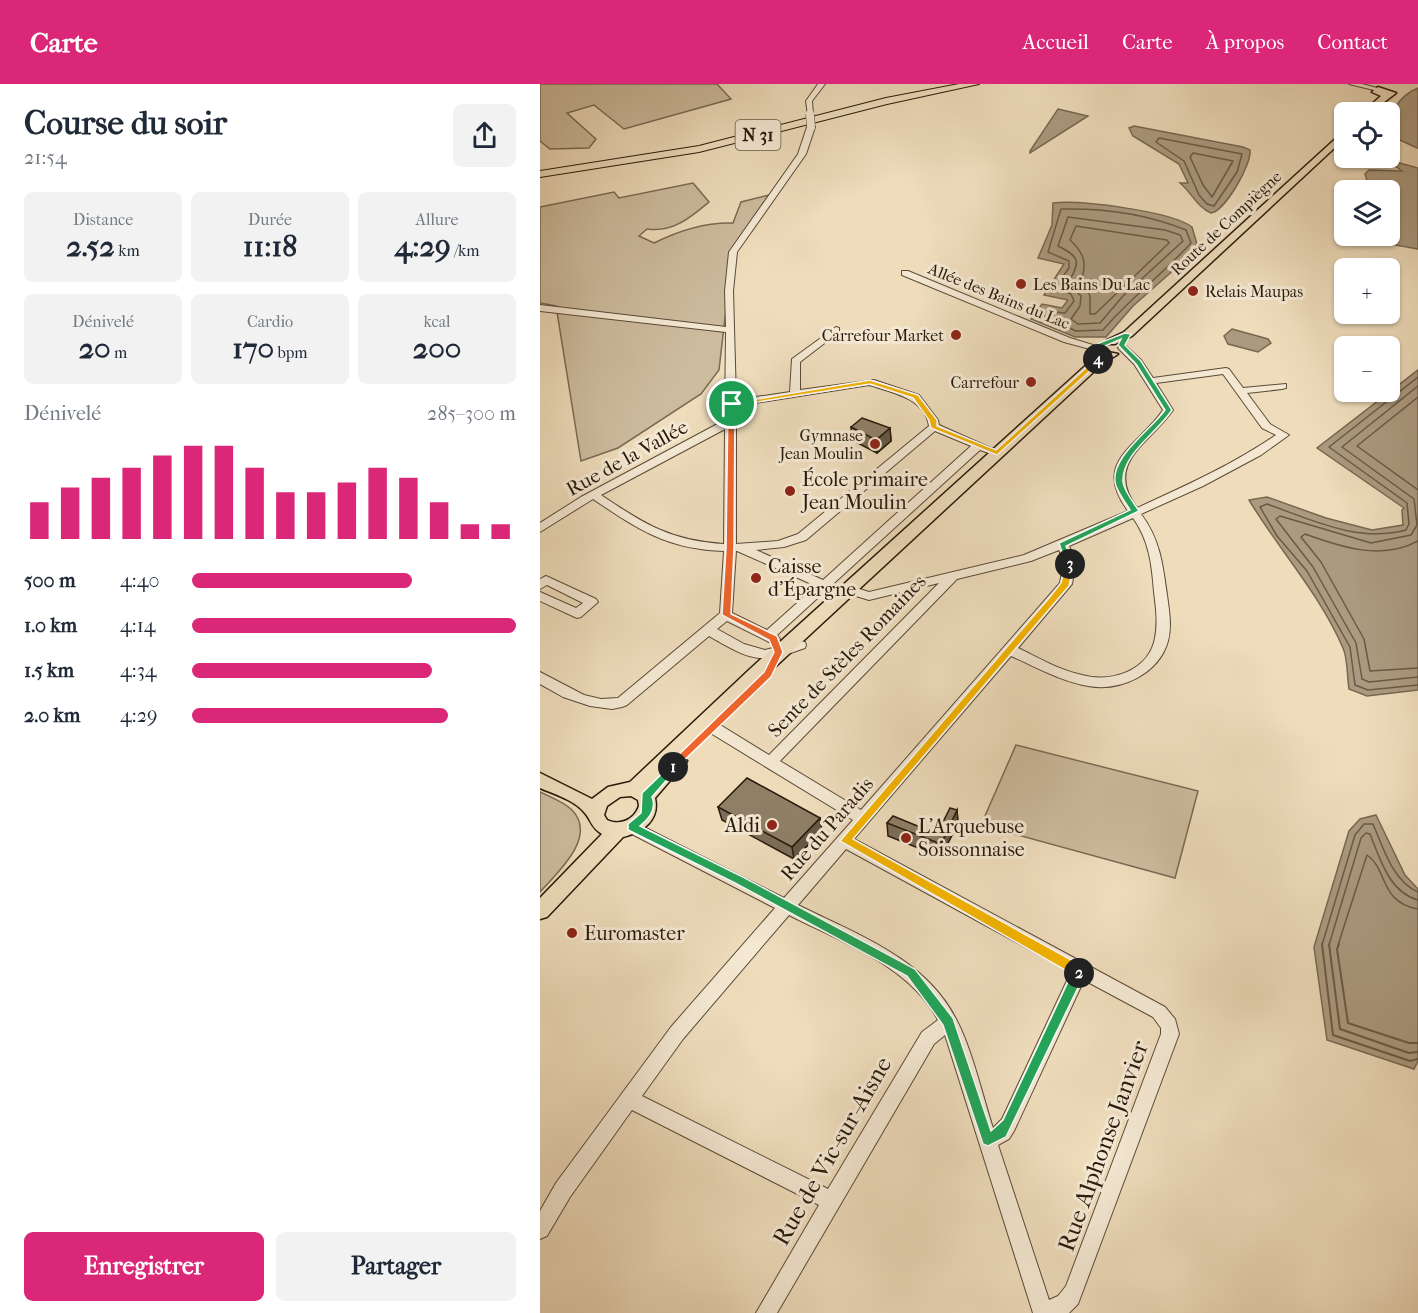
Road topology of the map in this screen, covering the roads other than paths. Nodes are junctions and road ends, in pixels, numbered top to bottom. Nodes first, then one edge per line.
1 (822, 84) edge
2 (955, 84) edge
3 (974, 84) edge
4 (1352, 84) edge
5 (1386, 91) edge
6 (1334, 143) edge
7 (540, 172) edge
8 (905, 273) dead end
9 (540, 308) edge
10 (731, 330) junction
11 (836, 330) dead end
12 (1112, 348) junction
13 (1150, 381) junction
14 (1282, 386) dead end
15 (1240, 391) junction
16 (795, 394) junction
17 (732, 404) junction
18 (732, 421) junction
19 (934, 427) junction
20 (979, 445) junction
21 (997, 453) junction
22 (594, 495) junction
23 (1134, 511) junction
24 (540, 528) edge
25 (1062, 545) junction
26 (734, 548) junction
27 (952, 577) junction
28 (540, 585) edge
29 (824, 585) junction
30 (852, 590) junction
31 (540, 596) edge
32 (726, 615) junction
33 (708, 630) junction
34 (799, 639) junction
35 (773, 642) junction
36 (1011, 650) junction
37 (750, 651) junction
38 (762, 674) junction
39 (540, 677) edge
40 (708, 724) junction
41 (771, 762) junction
42 (540, 780) edge
43 (640, 793) junction
44 (606, 795) junction
45 (575, 796) junction
46 (864, 819) junction
47 (617, 823) junction
48 (845, 841) junction
49 (788, 906) junction
50 (540, 911) edge
51 (1080, 970) junction
52 (949, 1022) junction
53 (630, 1100) junction
54 (988, 1140) junction
55 (832, 1201) junction
56 (540, 1230) edge
57 (1043, 1312) edge
58 (766, 1313) edge

1 - 10 street, bridge
2 - 7 highway, N 31
3 - 7 highway, N 31
4 - 5 street
6 - 12 main road, Route de Compiègne
8 - 12 street, Allée des Bains du Lac
9 - 10 street
10 - 17 street
11 - 16 street
12 - 13 street, Allée des Bains du Lac
12 - 21 main road, Route de Compiègne
13 - 15 street
13 - 23 street
14 - 15 street
15 - 23 street
16 - 17 street
16 - 19 street
17 - 18 street
18 - 22 street, Rue de la Vallée
18 - 26 street
19 - 20 street
19 - 26 street
20 - 21 street
20 - 29 street
21 - 30 main road, Route de Compiègne
22 - 24 street, Rue de la Vallée
22 - 26 street
23 - 25 street
23 - 36 street
25 - 27 street
25 - 36 street, Rue du Paradis
26 - 29 street
26 - 32 street
27 - 30 street
27 - 41 street, Sente de Stèles Romaines
28 - 31 street
29 - 35 street
30 - 34 main road, Route de Compiègne
32 - 33 street
32 - 35 street
33 - 37 street
33 - 39 street
34 - 35 main road
34 - 38 main road
35 - 37 street
35 - 38 main road
36 - 46 street, Rue du Paradis
37 - 38 street
38 - 40 main road
40 - 41 street
40 - 43 main road
41 - 46 street
42 - 45 main road
43 - 44 main road
43 - 47 main road
44 - 45 main road
44 - 47 main road
45 - 47 main road
46 - 48 street, Rue du Paradis
47 - 49 street
47 - 50 main road
48 - 49 street, Rue du Paradis
48 - 51 street, Rue Alphonse Janvier
49 - 52 street
49 - 53 street, Rue du Paradis
51 - 54 street
51 - 57 street, Rue Alphonse Janvier
52 - 54 street
52 - 55 street, Rue de Vic-sur-Aisne
53 - 55 street
53 - 56 street, Rue du Paradis
54 - 57 street
55 - 58 street, Rue de Vic-sur-Aisne

